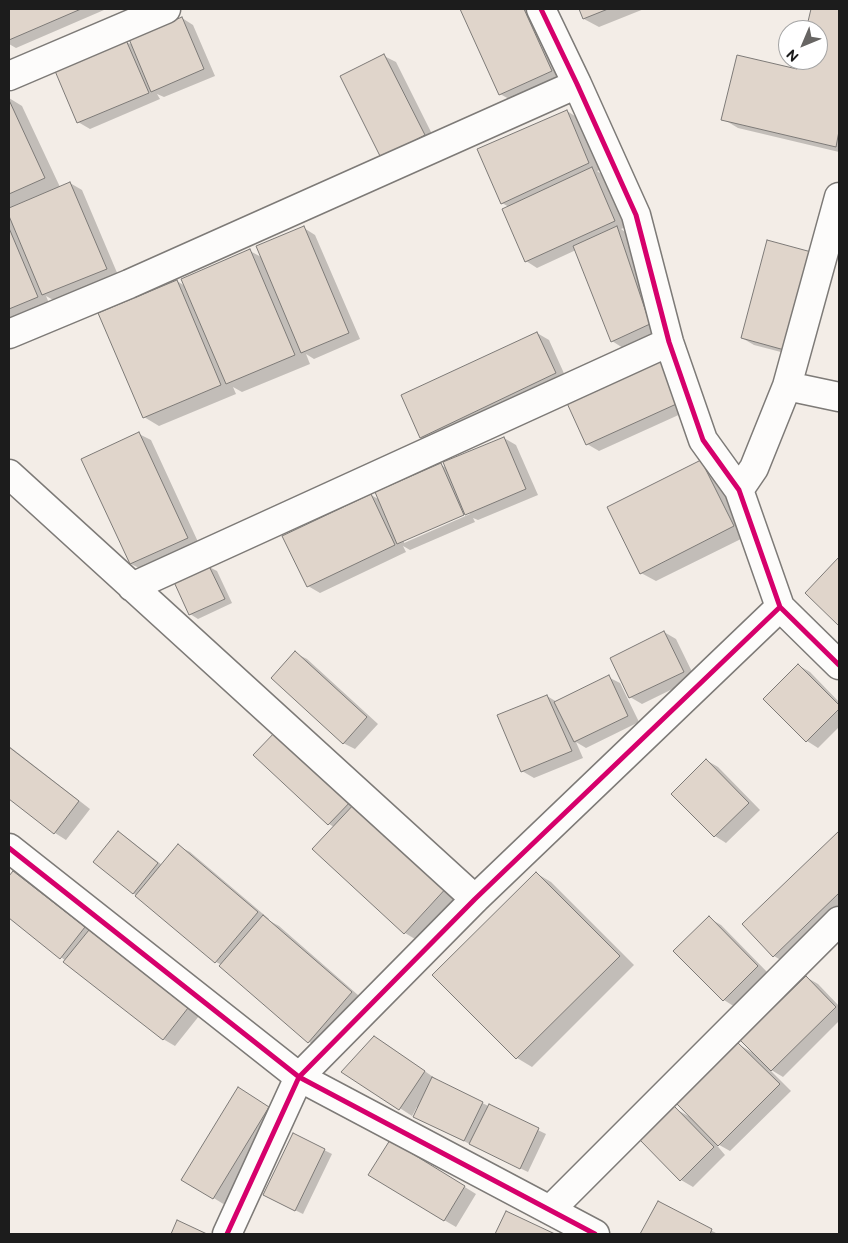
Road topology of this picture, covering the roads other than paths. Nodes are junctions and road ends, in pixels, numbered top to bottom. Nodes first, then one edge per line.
1 (166, 9) edge
2 (541, 9) edge
3 (9, 76) edge
4 (577, 84) junction
5 (839, 197) edge
6 (9, 334) edge
7 (669, 342) junction
8 (787, 386) junction
9 (839, 397) edge
10 (9, 474) edge
11 (739, 490) junction
12 (132, 587) junction
13 (780, 607) junction
14 (839, 665) edge
15 (9, 848) edge
16 (475, 899) junction
17 (839, 921) edge
18 (299, 1077) junction
19 (550, 1210) junction
20 (237, 1231) edge
21 (595, 1234) edge

1 - 3 street
2 - 4 street
4 - 6 street
4 - 7 street
5 - 8 street
7 - 11 street
7 - 12 street
8 - 9 street
8 - 11 street
10 - 12 street
11 - 13 street
12 - 16 street
13 - 14 street
13 - 16 street
15 - 18 street
16 - 18 street
17 - 19 street
18 - 19 street
18 - 20 street
19 - 21 street

